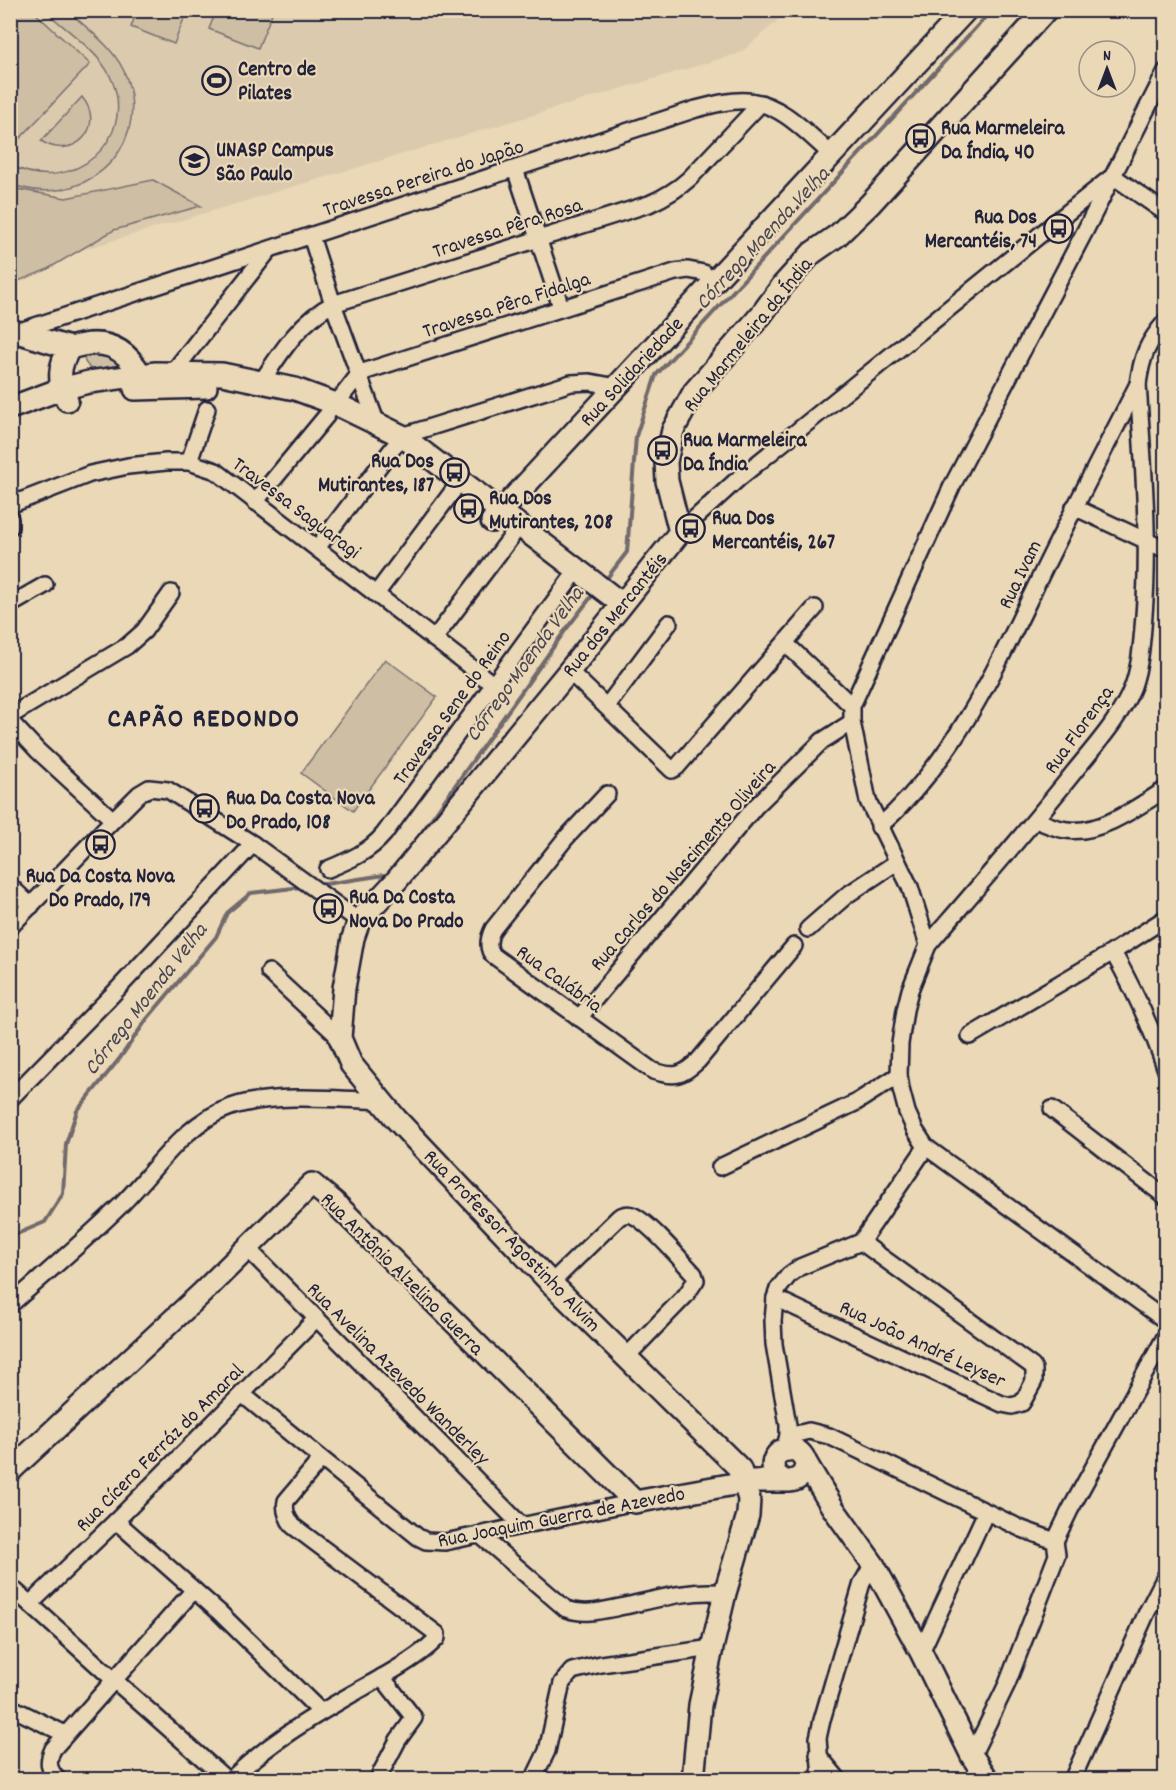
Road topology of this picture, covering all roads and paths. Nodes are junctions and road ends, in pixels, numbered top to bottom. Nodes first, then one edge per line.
1 (948, 10) edge
2 (966, 10) edge
3 (1046, 10) edge
4 (1166, 71) edge
5 (761, 103) junction
6 (827, 151) junction
7 (515, 169) junction
8 (1113, 176) junction
9 (1166, 213) edge
10 (311, 236) junction
11 (539, 239) junction
12 (270, 249) junction
13 (704, 273) junction
14 (333, 304) junction
15 (561, 308) junction
16 (1166, 321) edge
17 (14, 331) edge
18 (70, 348) junction
19 (173, 372) junction
20 (360, 373) junction
21 (140, 374) junction
22 (262, 381) junction
23 (1138, 384) junction
24 (609, 385) junction
25 (65, 395) junction
26 (10, 408) edge
27 (207, 409) dead end
28 (332, 409) junction
29 (10, 422) edge
30 (377, 423) junction
31 (398, 442) junction
32 (189, 462) junction
33 (453, 491) junction
34 (255, 502) junction
35 (10, 505) edge
36 (1074, 507) junction
37 (492, 512) junction
38 (10, 519) edge
39 (10, 527) edge
40 (680, 532) junction
41 (512, 536) junction
42 (1148, 542) junction
43 (317, 548) junction
44 (1166, 550) edge
45 (574, 578) junction
46 (45, 585) dead end
47 (171, 592) dead end
48 (376, 594) junction
49 (10, 605) edge
50 (614, 607) junction
51 (816, 608) dead end
52 (669, 624) dead end
53 (434, 639) junction
54 (785, 643) junction
55 (569, 671) junction
56 (494, 685) junction
57 (607, 706) junction
58 (852, 714) junction
59 (10, 718) edge
60 (1166, 789) edge
61 (607, 794) dead end
62 (113, 820) junction
63 (1036, 820) junction
64 (879, 827) junction
65 (253, 844) junction
66 (897, 862) junction
67 (328, 869) dead end
68 (10, 886) edge
69 (31, 906) junction
70 (351, 915) junction
71 (1166, 918) edge
72 (10, 927) edge
73 (808, 929) dead end
74 (928, 945) junction
75 (794, 946) dead end
76 (1113, 952) junction
77 (269, 972) dead end
78 (579, 1018) junction
79 (970, 1036) dead end
80 (340, 1038) junction
81 (1166, 1070) edge
82 (899, 1075) junction
83 (10, 1099) edge
84 (381, 1101) junction
85 (1052, 1109) dead end
86 (926, 1147) junction
87 (720, 1167) dead end
88 (1166, 1197) edge
89 (861, 1242) junction
90 (247, 1248) junction
91 (551, 1283) junction
92 (775, 1298) junction
93 (10, 1305) edge
94 (316, 1319) junction
95 (1166, 1321) edge
96 (1166, 1335) edge
97 (627, 1356) junction
98 (242, 1394) junction
99 (795, 1449) junction
100 (321, 1459) junction
101 (10, 1471) edge
102 (748, 1481) junction
103 (788, 1481) junction
104 (635, 1502) junction
105 (833, 1508) junction
106 (986, 1512) junction
107 (116, 1521) junction
108 (522, 1526) junction
109 (480, 1535) junction
110 (1055, 1541) junction
111 (873, 1564) junction
112 (1166, 1575) edge
113 (10, 1586) edge
114 (194, 1590) junction
115 (725, 1593) junction
116 (30, 1604) junction
117 (712, 1648) junction
118 (921, 1652) junction
119 (382, 1677) junction
120 (113, 1680) junction
121 (10, 1707) edge
122 (321, 1712) junction
123 (65, 1734) junction
124 (818, 1755) junction
125 (972, 1756) junction
126 (58, 1779) edge
127 (229, 1779) edge
128 (377, 1779) edge
129 (533, 1779) edge
130 (693, 1779) edge
131 (821, 1779) edge
132 (839, 1779) edge
133 (988, 1779) edge
134 (1072, 1779) edge

1 - 6 street, Rua Solidariedade
2 - 6 street, Rua Solidariedade
3 - 40 street, Rua Marmeleira da Índia
4 - 8 street
5 - 6 street, Travessa Pereira do Japão
5 - 7 street, Travessa Pereira do Japão
5 - 11 street, Travessa Pêra Rosa
6 - 13 street, Rua Solidariedade
6 - 24 street, Rua Solidariedade
7 - 10 street, Travessa Pereira do Japão
7 - 11 street
8 - 9 street
8 - 40 street, Rua dos Mercantéis
8 - 58 street
10 - 12 street, Travessa Pereira do Japão
10 - 14 street
11 - 14 street, Travessa Pêra Rosa
11 - 15 street
12 - 17 street, Travessa Pereira do Japão
12 - 19 street
13 - 15 street, Travessa Pêra Fidalga
13 - 24 street, Rua Solidariedade
14 - 20 street
14 - 22 street, Travessa Pêra Rosa
15 - 20 street, Travessa Pêra Fidalga
16 - 23 street, Rua Ivam
17 - 18 street
18 - 21 street
18 - 25 street
19 - 21 street
19 - 22 street
20 - 28 street
20 - 30 street
21 - 25 street
22 - 28 street
23 - 36 street, Rua Ivam
23 - 42 street, Rua Florença
24 - 31 street
24 - 37 street, Rua Solidariedade
25 - 26 street
25 - 28 street
25 - 29 street
27 - 32 street
28 - 30 street
28 - 31 street
28 - 34 street
30 - 31 street
31 - 33 street
31 - 37 street
31 - 43 street
32 - 34 street, Travessa Saguaragi
32 - 35 street, Travessa Saguaragi
33 - 37 street
33 - 48 street
34 - 43 street, Travessa Saguaragi
36 - 42 street
36 - 64 street, Rua Ivam
37 - 41 street
37 - 45 street
38 - 39 street
40 - 50 street, Rua dos Mercantéis
41 - 45 street
41 - 53 street
42 - 44 street
42 - 63 street, Rua Florença
43 - 48 street, Travessa Saguaragi
45 - 50 street
45 - 56 street, Travessa Sene do Reino
46 - 49 street
47 - 59 street
48 - 53 street, Travessa Saguaragi
50 - 55 street, Rua dos Mercantéis
51 - 54 street
52 - 57 street
53 - 56 street, Travessa Saguaragi
54 - 57 street
54 - 58 street
55 - 57 street
55 - 70 street, Rua dos Mercantéis
56 - 67 street, Travessa Sene do Reino
58 - 64 street
58 - 78 street, Rua Carlos do Nascimento Oliveira
59 - 62 street
60 - 63 street
61 - 78 street, Rua Calábria
62 - 65 street
62 - 69 street
63 - 74 street, Rua Florença
64 - 66 street
65 - 70 street
65 - 83 street
66 - 73 street
66 - 74 street
68 - 69 street
69 - 72 street
70 - 80 street, Rua dos Mercantéis
71 - 76 street
74 - 82 street, Rua Florença
75 - 78 street, Rua Calábria
76 - 79 street
76 - 81 street
77 - 80 street
80 - 84 street, Rua dos Mercantéis
82 - 86 street, Rua Florença
82 - 87 street
84 - 91 street, Rua Professor Agostinho Alvim
84 - 93 street
85 - 88 street
86 - 89 street
86 - 95 street
89 - 92 street
89 - 92 street, Rua João André Leyser
90 - 94 street, Rua Avelina Azevedo Wanderley
90 - 101 street, Rua Antônio Alzelino Guerra
90 - 104 street, Rua Antônio Alzelino Guerra
91 - 97 street, Rua Professor Agostinho Alvim
91 - 97 street
92 - 99 street
94 - 98 street, Rua Cícero Ferráz do Amaral
94 - 108 street, Rua Avelina Azevedo Wanderley
96 - 110 street
97 - 102 street, Rua Professor Agostinho Alvim
98 - 100 street, Rua Joaquim Guerra de Azevedo
98 - 107 street, Rua Cícero Ferráz do Amaral
99 - 102 street
99 - 103 street
99 - 103 street
99 - 105 street
99 - 106 street
100 - 109 street, Rua Joaquim Guerra de Azevedo
100 - 119 street
102 - 103 street, Rua Joaquim Guerra de Azevedo
102 - 104 street, Rua Joaquim Guerra de Azevedo
102 - 115 street, Rua Professor Agostinho Alvim
103 - 105 street
104 - 108 street, Rua Joaquim Guerra de Azevedo
105 - 111 street
106 - 110 street
106 - 118 street
107 - 114 street
107 - 116 street, Rua Cícero Ferráz do Amaral
108 - 109 street, Rua Joaquim Guerra de Azevedo
109 - 115 street
110 - 125 street
111 - 118 street
111 - 124 street
112 - 134 street
113 - 116 street
114 - 120 street
114 - 122 street
115 - 117 street, Rua Professor Agostinho Alvim
116 - 120 street
117 - 129 street
117 - 130 street, Rua Professor Agostinho Alvim
118 - 125 street
119 - 122 street
119 - 128 street
120 - 123 street
120 - 127 street
121 - 123 street
122 - 127 street
123 - 126 street
124 - 131 street
124 - 132 street
125 - 133 street

